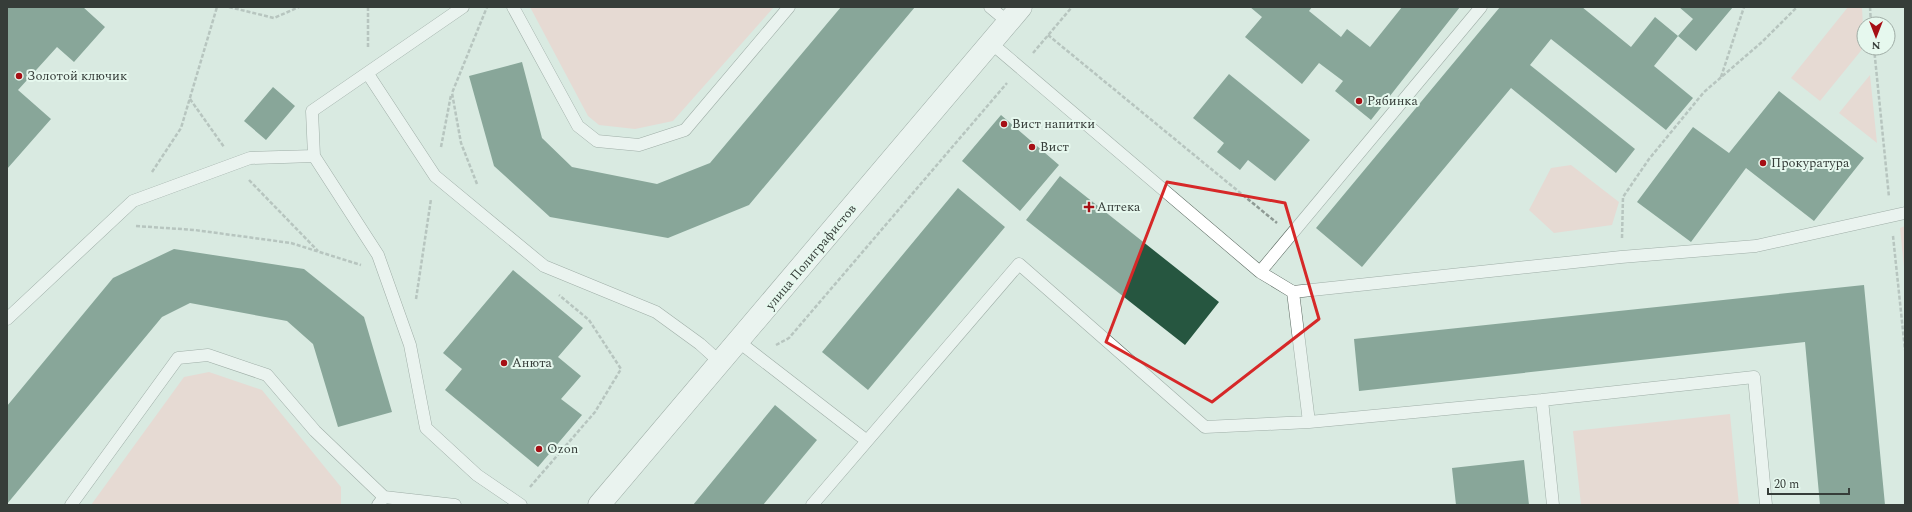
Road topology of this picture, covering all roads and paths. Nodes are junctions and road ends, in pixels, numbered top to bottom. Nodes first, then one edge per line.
1 (217, 7) edge
2 (229, 7) edge
3 (299, 7) edge
4 (368, 7) edge
5 (463, 7) edge
6 (513, 7) edge
7 (789, 7) edge
8 (990, 7) edge
9 (1072, 7) edge
10 (1481, 7) edge
11 (1744, 7) edge
12 (1797, 7) edge
13 (1014, 15) edge
14 (1048, 35) junction
15 (991, 43) junction
16 (1020, 68) junction
17 (368, 74) junction
18 (1721, 78) junction
19 (452, 93) dead end
20 (314, 156) junction
21 (435, 176) junction
22 (133, 201) junction
23 (1905, 213) edge
24 (108, 224) junction
25 (1282, 227) dead end
26 (1621, 258) junction
27 (1260, 272) junction
28 (384, 273) junction
29 (1293, 292) junction
30 (415, 307) dead end
31 (7, 319) edge
32 (739, 342) junction
33 (756, 356) junction
34 (721, 363) junction
35 (1542, 400) junction
36 (1309, 422) junction
37 (867, 440) junction
38 (381, 501) edge
39 (71, 505) edge
40 (455, 505) edge
41 (521, 505) edge
42 (599, 505) edge
43 (812, 505) edge
44 (1553, 505) edge
45 (1766, 505) edge

1 - 22 path
2 - 3 path
4 - 17 path
5 - 17 lane
6 - 7 lane
8 - 13 lane
9 - 14 path
10 - 27 lane
11 - 18 path
12 - 18 path
13 - 15 street, улица Полиграфистов
14 - 16 path
14 - 25 path
15 - 16 lane
15 - 32 street, улица Полиграфистов
16 - 27 lane
16 - 33 path
17 - 20 lane
17 - 21 lane
18 - 26 path
19 - 21 path
20 - 22 lane
20 - 28 lane
21 - 30 path
21 - 34 lane
22 - 24 lane
23 - 26 lane
24 - 28 path
24 - 31 lane
26 - 29 lane
27 - 29 lane
28 - 41 lane
29 - 36 lane
32 - 33 lane
32 - 34 street, улица Полиграфистов
33 - 37 lane
34 - 42 street, улица Полиграфистов
35 - 36 lane
35 - 44 lane
35 - 45 lane
36 - 37 lane
37 - 43 lane
38 - 39 lane
38 - 40 lane

